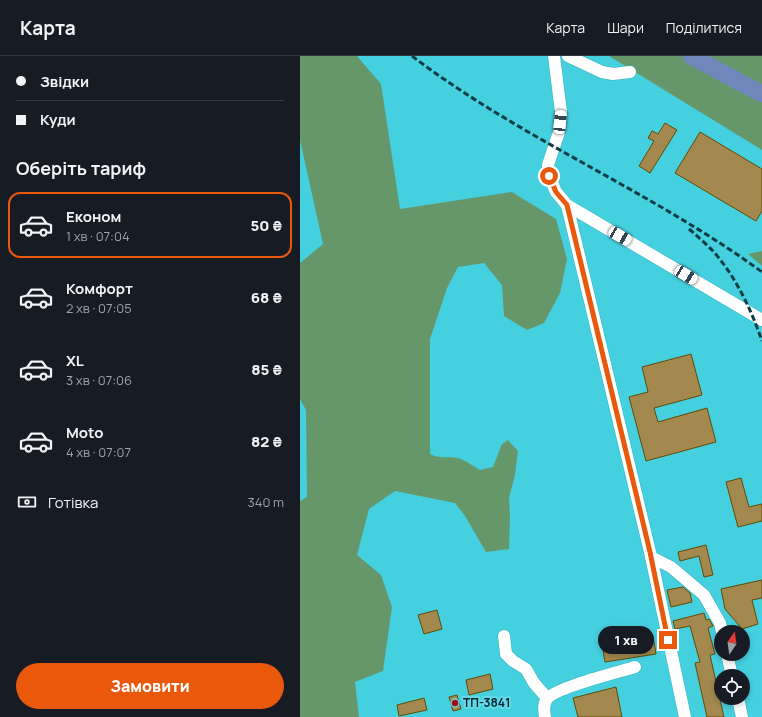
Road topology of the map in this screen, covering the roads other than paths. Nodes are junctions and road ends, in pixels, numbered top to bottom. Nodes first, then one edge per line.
1 (554, 56) edge
2 (568, 56) edge
3 (630, 72) dead end
4 (567, 205) junction
5 (762, 320) edge
6 (651, 557) junction
7 (720, 625) edge
8 (504, 636) dead end
9 (635, 667) dead end
10 (547, 698) junction
11 (739, 705) edge
12 (545, 717) edge
13 (684, 717) edge
14 (742, 717) edge

1 - 4 lane
2 - 3 lane
4 - 5 lane
4 - 6 lane
6 - 7 lane
6 - 13 lane
8 - 10 lane
9 - 10 lane
10 - 12 lane
11 - 14 lane

